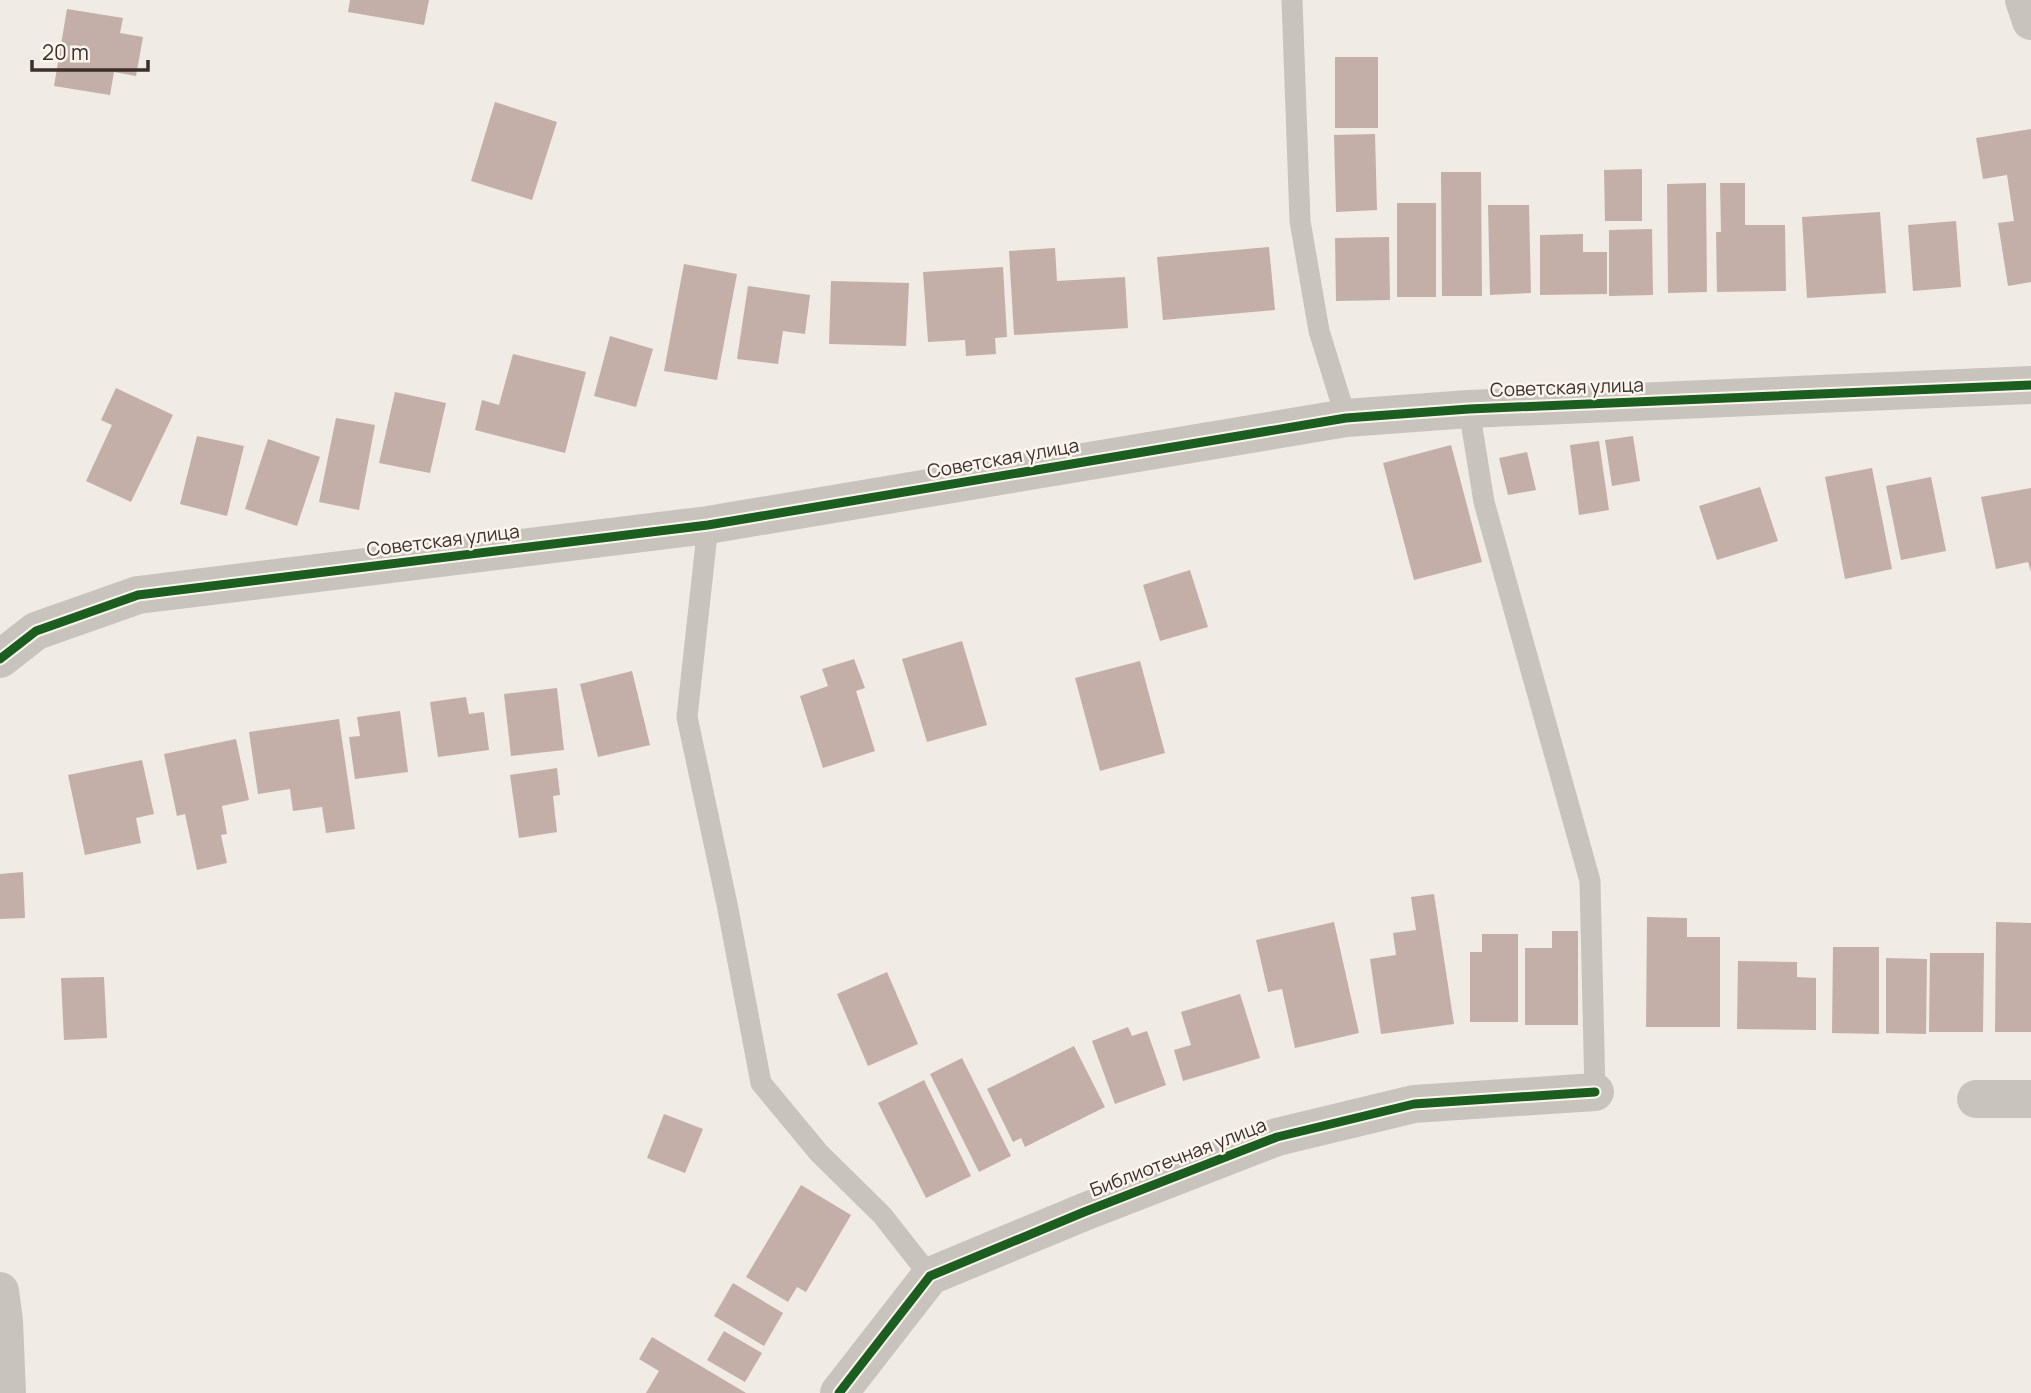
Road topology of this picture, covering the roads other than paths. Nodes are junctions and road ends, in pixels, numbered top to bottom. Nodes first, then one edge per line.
1 (1292, 0) edge
2 (2024, 0) edge
3 (2031, 21) edge
4 (2031, 385) edge
5 (1469, 409) junction
6 (1346, 418) junction
7 (708, 525) junction
8 (0, 659) edge
9 (1595, 1092) joint
10 (1976, 1099) dead end
11 (2031, 1099) edge
12 (930, 1276) junction
13 (0, 1291) edge
14 (8, 1393) edge
15 (839, 1393) edge

1 - 6 lane
2 - 3 street
4 - 5 street, Советская улица
5 - 6 street, Советская улица
5 - 9 lane
6 - 7 street, Советская улица
7 - 8 street, Советская улица
7 - 12 lane
9 - 12 street, Библиотечная улица
10 - 11 street
12 - 15 street, Библиотечная улица
13 - 14 street

